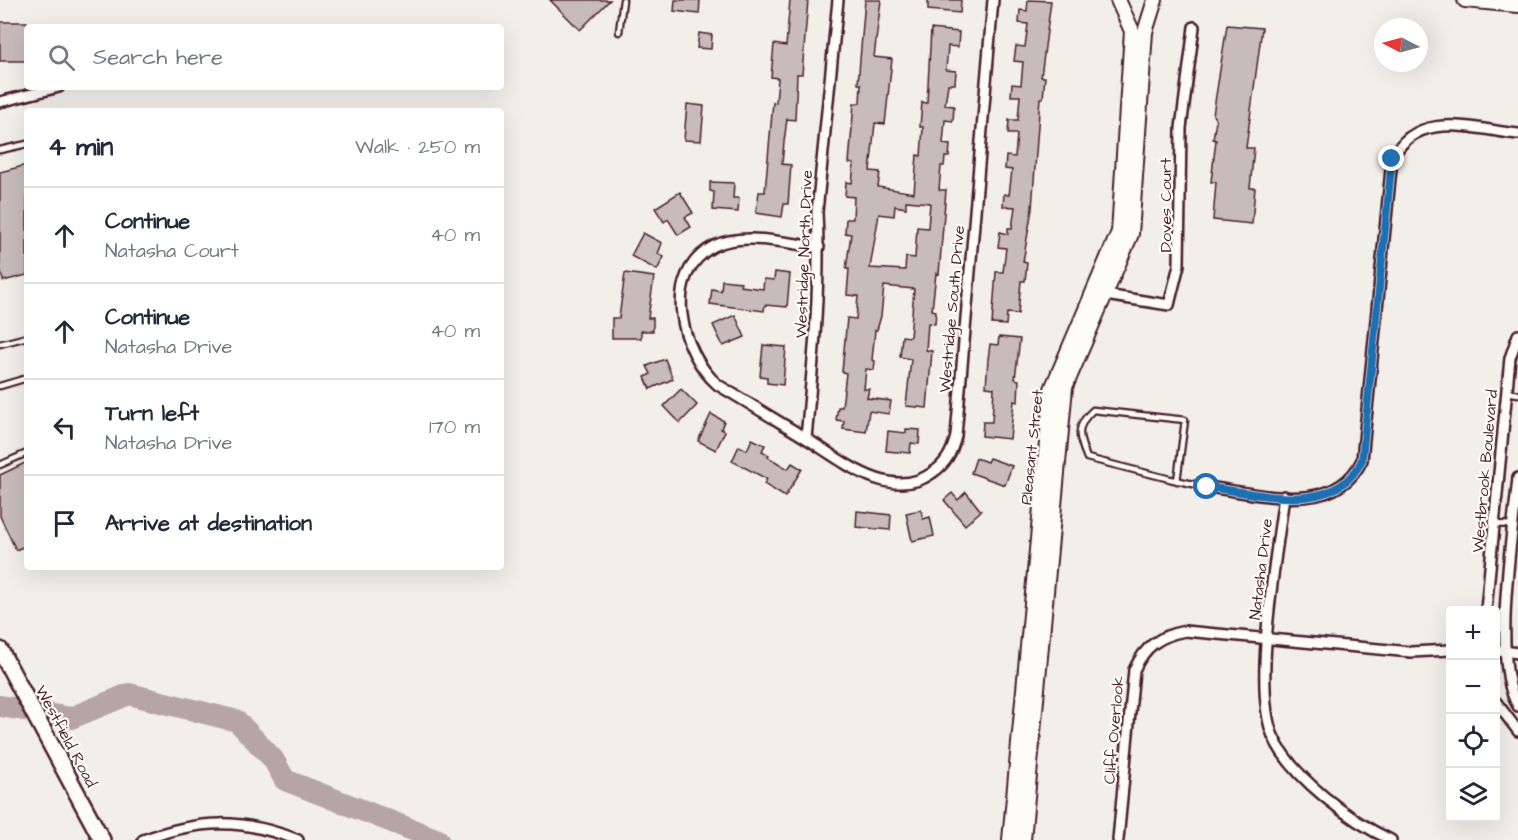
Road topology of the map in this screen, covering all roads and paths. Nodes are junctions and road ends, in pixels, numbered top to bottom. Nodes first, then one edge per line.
1 (623, 0) edge
2 (838, 0) edge
3 (993, 0) edge
4 (1118, 0) edge
5 (1155, 0) edge
6 (1465, 0) edge
7 (1492, 1) edge
8 (1518, 5) edge
9 (1194, 27) dead end
10 (619, 32) dead end
11 (47, 90) edge
12 (0, 102) edge
13 (1518, 134) edge
14 (24, 145) edge
15 (0, 150) edge
16 (819, 247) junction
17 (1099, 294) junction
18 (1518, 335) edge
19 (24, 338) edge
20 (0, 344) edge
21 (24, 379) edge
22 (0, 386) edge
23 (1507, 392) junction
24 (1518, 394) edge
25 (806, 438) junction
26 (24, 454) edge
27 (0, 465) edge
28 (1518, 478) edge
29 (1177, 481) junction
30 (1207, 487) joint
31 (1284, 496) junction
32 (1494, 524) junction
33 (1516, 526) edge
34 (1486, 606) edge
35 (1268, 638) junction
36 (0, 650) edge
37 (1446, 650) edge
38 (1500, 650) edge
39 (1506, 651) junction
40 (1518, 653) edge
41 (1518, 706) edge
42 (1500, 707) edge
43 (1518, 730) edge
44 (102, 840) edge
45 (143, 840) edge
46 (298, 840) edge
47 (1010, 840) edge
48 (1023, 840) edge
49 (1118, 840) edge
50 (1391, 840) edge

1 - 10 lane
2 - 16 street, Westridge North Drive
3 - 25 street, Westridge South Drive
4 - 17 main road, Pleasant Street
5 - 17 main road, Pleasant Street
6 - 7 main road
7 - 8 main road
9 - 17 street, Doves Court
11 - 12 street
13 - 31 street
14 - 15 lane
16 - 25 street, Westridge North Drive
16 - 25 street, Westridge South Drive
17 - 47 main road, Pleasant Street
17 - 48 main road, Pleasant Street
18 - 23 street, Westbrook Boulevard
19 - 20 lane
21 - 22 lane
23 - 24 lane
23 - 32 street, Westbrook Boulevard
26 - 27 lane
28 - 33 street
29 - 29 lane
29 - 30 lane
30 - 31 street
31 - 35 street, Natasha Drive
32 - 33 lane
32 - 34 street, Westbrook Boulevard
33 - 39 street
35 - 37 street, Cliff Overlook
35 - 49 street, Cliff Overlook
35 - 50 street, Natasha Drive
36 - 44 main road, Westfield Road
38 - 39 street
39 - 40 street
39 - 41 street
42 - 43 street
45 - 46 street

